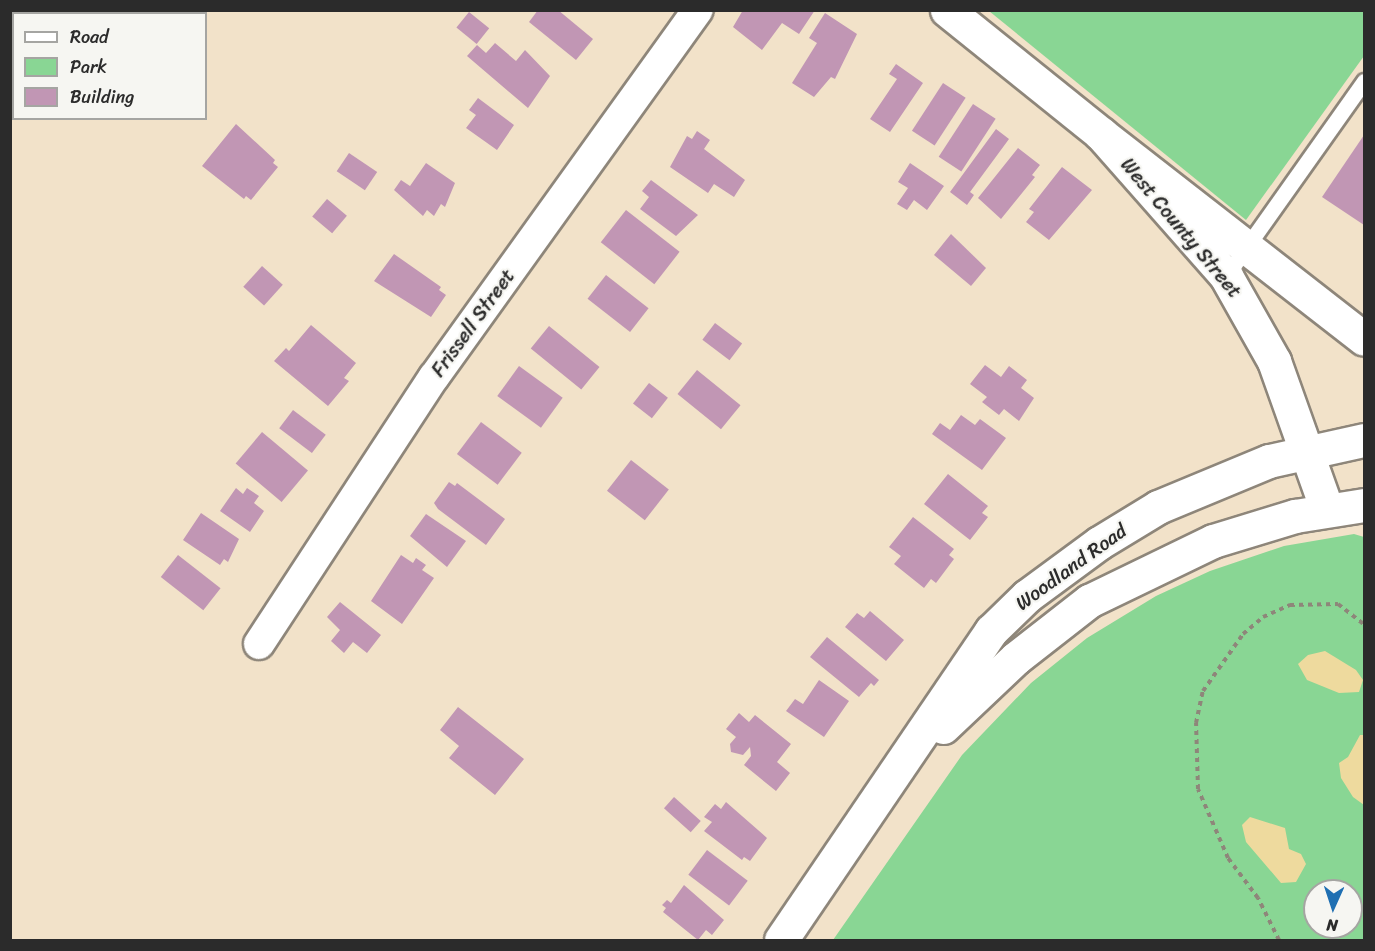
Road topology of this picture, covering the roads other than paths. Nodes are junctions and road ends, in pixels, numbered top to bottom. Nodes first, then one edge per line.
1 (698, 10) edge
2 (947, 10) edge
3 (1365, 81) edge
4 (1101, 134) junction
5 (1247, 248) junction
6 (1226, 276) junction
7 (1365, 339) edge
8 (1365, 440) edge
9 (1306, 450) junction
10 (1365, 505) edge
11 (1327, 510) junction
12 (259, 644) dead end
13 (902, 765) junction
14 (781, 940) edge

1 - 12 street, Frissell Street
2 - 4 main road, West County Street
3 - 5 lane
4 - 5 main road
4 - 6 main road, West County Street
5 - 6 lane
5 - 7 main road
6 - 9 main road, West County Street
8 - 9 main road, Woodland Road
9 - 11 main road, West County Street
9 - 13 main road, Woodland Road
10 - 11 main road, Woodland Road
11 - 13 main road, Woodland Road
13 - 14 main road, Woodland Road

